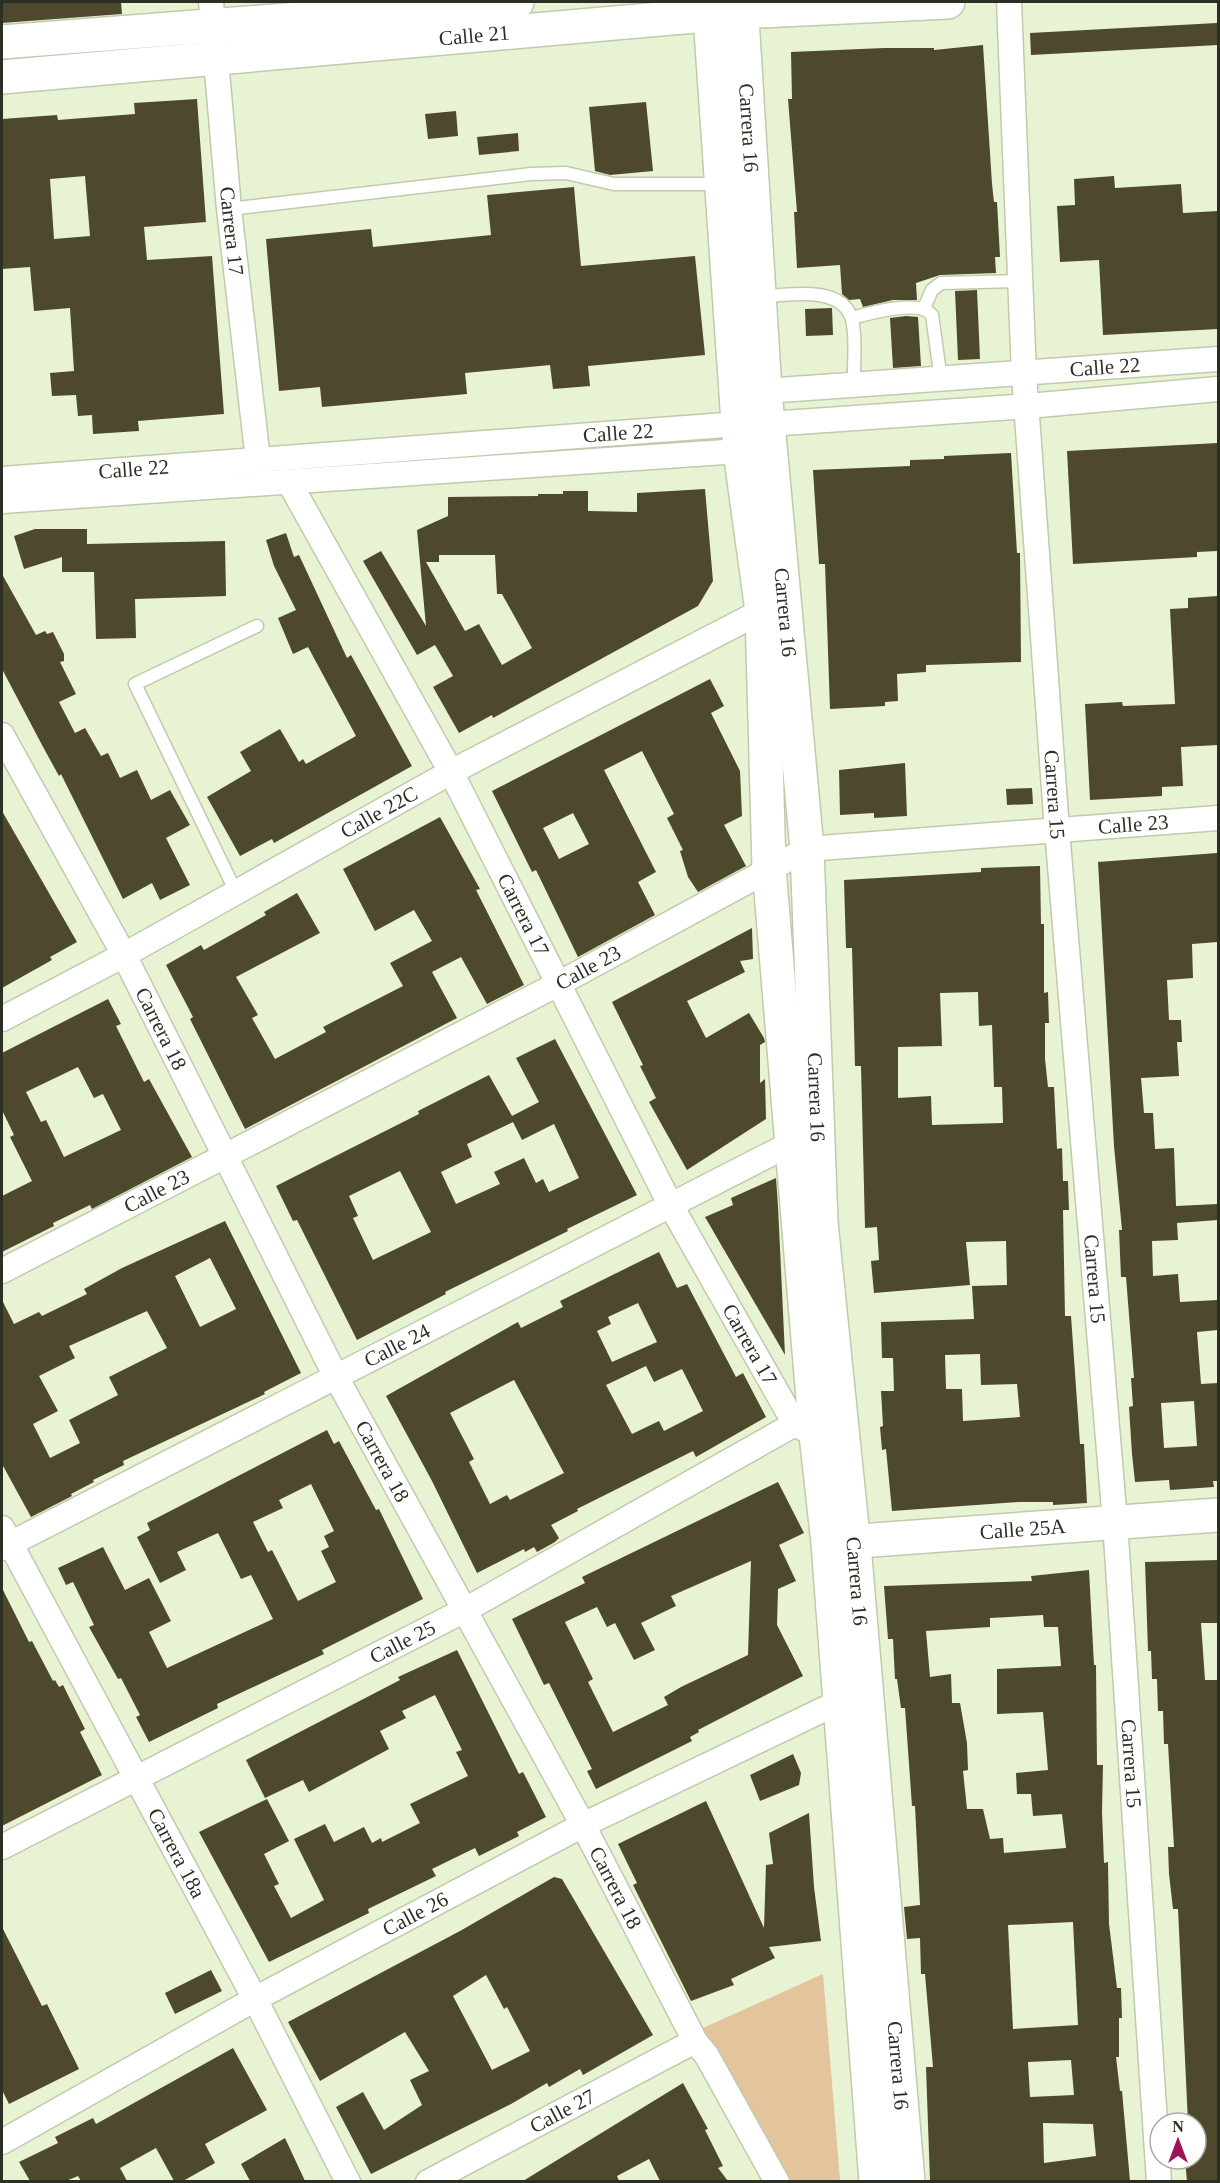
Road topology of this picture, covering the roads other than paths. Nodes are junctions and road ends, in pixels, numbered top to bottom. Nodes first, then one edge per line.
1 (517, 2) edge
2 (948, 2) edge
3 (1009, 2) edge
4 (726, 8) edge
5 (212, 13) edge
6 (2, 42) edge
7 (214, 59) junction
8 (2, 76) edge
9 (720, 184) junction
10 (230, 209) junction
11 (1020, 281) junction
12 (759, 297) junction
13 (924, 308) junction
14 (852, 318) junction
15 (1218, 359) edge
16 (1024, 375) junction
17 (941, 380) junction
18 (854, 385) junction
19 (1218, 389) edge
20 (765, 391) junction
21 (1028, 406) junction
22 (749, 433) junction
23 (258, 460) junction
24 (2, 479) edge
25 (289, 482) junction
26 (2, 501) edge
27 (762, 611) junction
28 (257, 627) dead end
29 (2, 735) edge
30 (452, 772) junction
31 (1218, 818) edge
32 (1057, 830) junction
33 (807, 849) junction
34 (769, 868) junction
35 (236, 892) junction
36 (124, 955) junction
37 (560, 983) junction
38 (2, 1019) edge
39 (792, 1143) junction
40 (226, 1157) junction
41 (670, 1204) junction
42 (2, 1271) edge
43 (335, 1375) junction
44 (805, 1429) junction
45 (1218, 1515) edge
46 (1115, 1531) junction
47 (1218, 1532) edge
48 (4, 1540) edge
49 (841, 1550) junction
50 (465, 1610) junction
51 (839, 1702) junction
52 (137, 1776) junction
53 (584, 1825) junction
54 (2, 1847) edge
55 (255, 1999) junction
56 (695, 2041) junction
57 (2, 2142) edge
58 (348, 2181) edge
59 (428, 2181) edge
60 (777, 2181) edge
61 (876, 2181) edge
62 (908, 2181) edge
63 (1159, 2181) edge

1 - 5 street, Calle 21
2 - 4 street, Calle 21
3 - 11 street, Carrera 15
4 - 7 street, Calle 21
4 - 9 street, Carrera 16
4 - 12 street, Carrera 16
5 - 6 street, Calle 21
5 - 7 street, Carrera 17
7 - 8 street, Calle 21
7 - 10 street, Carrera 17
9 - 10 lane
9 - 22 street, Carrera 16
10 - 23 street, Carrera 17
11 - 13 lane
11 - 16 street, Carrera 15
12 - 14 lane
12 - 20 street, Carrera 16
13 - 14 lane
13 - 17 lane
14 - 18 lane
15 - 16 street, Calle 22
16 - 17 street, Calle 22
16 - 21 street, Carrera 15
17 - 18 street, Calle 22
18 - 20 street, Calle 22
19 - 21 street, Calle 22
20 - 22 street, Carrera 16
21 - 22 street, Calle 22
21 - 32 street, Carrera 15
22 - 23 street, Calle 22
22 - 25 street, Calle 22
22 - 27 street, Carrera 16
22 - 33 street, Carrera 16
23 - 24 street, Calle 22
25 - 26 street, Calle 22
25 - 30 street, Carrera 17
27 - 30 street, Calle 22C
27 - 34 street, Carrera 16
28 - 35 lane
29 - 36 street, Carrera 18
30 - 35 street, Calle 22C
30 - 37 street, Carrera 17
31 - 32 street, Calle 23
32 - 33 street, Calle 23
32 - 46 street, Carrera 15
33 - 34 street, Calle 23
33 - 49 street, Carrera 16
34 - 37 street, Calle 23
34 - 39 street, Carrera 16
35 - 36 street, Calle 22C
36 - 38 street, Calle 22C
36 - 40 street, Carrera 18
37 - 40 street, Calle 23
37 - 41 street, Carrera 17
39 - 41 street, Calle 24
39 - 44 street, Carrera 16
40 - 42 street, Calle 23
40 - 43 street, Carrera 18
41 - 43 street, Calle 24
41 - 44 street, Carrera 17
43 - 48 street, Calle 24
43 - 50 street, Carrera 18
44 - 49 street, Carrera 16
44 - 50 street, Calle 25
45 - 46 street, Calle 25A
46 - 47 street, Calle 25A
46 - 49 street, Calle 25A
46 - 63 street, Carrera 15
48 - 52 street, Carrera 18a
49 - 51 street, Carrera 16
49 - 62 street, Carrera 16
50 - 52 street, Calle 25
50 - 53 street, Carrera 18
51 - 53 street, Calle 26
51 - 61 street, Carrera 16
52 - 54 street, Calle 25
52 - 55 street, Carrera 18a
53 - 55 street, Calle 26
53 - 56 street, Carrera 18
55 - 57 street, Calle 26
55 - 58 street, Carrera 18a
56 - 59 street, Calle 27
56 - 60 street, Carrera 18

